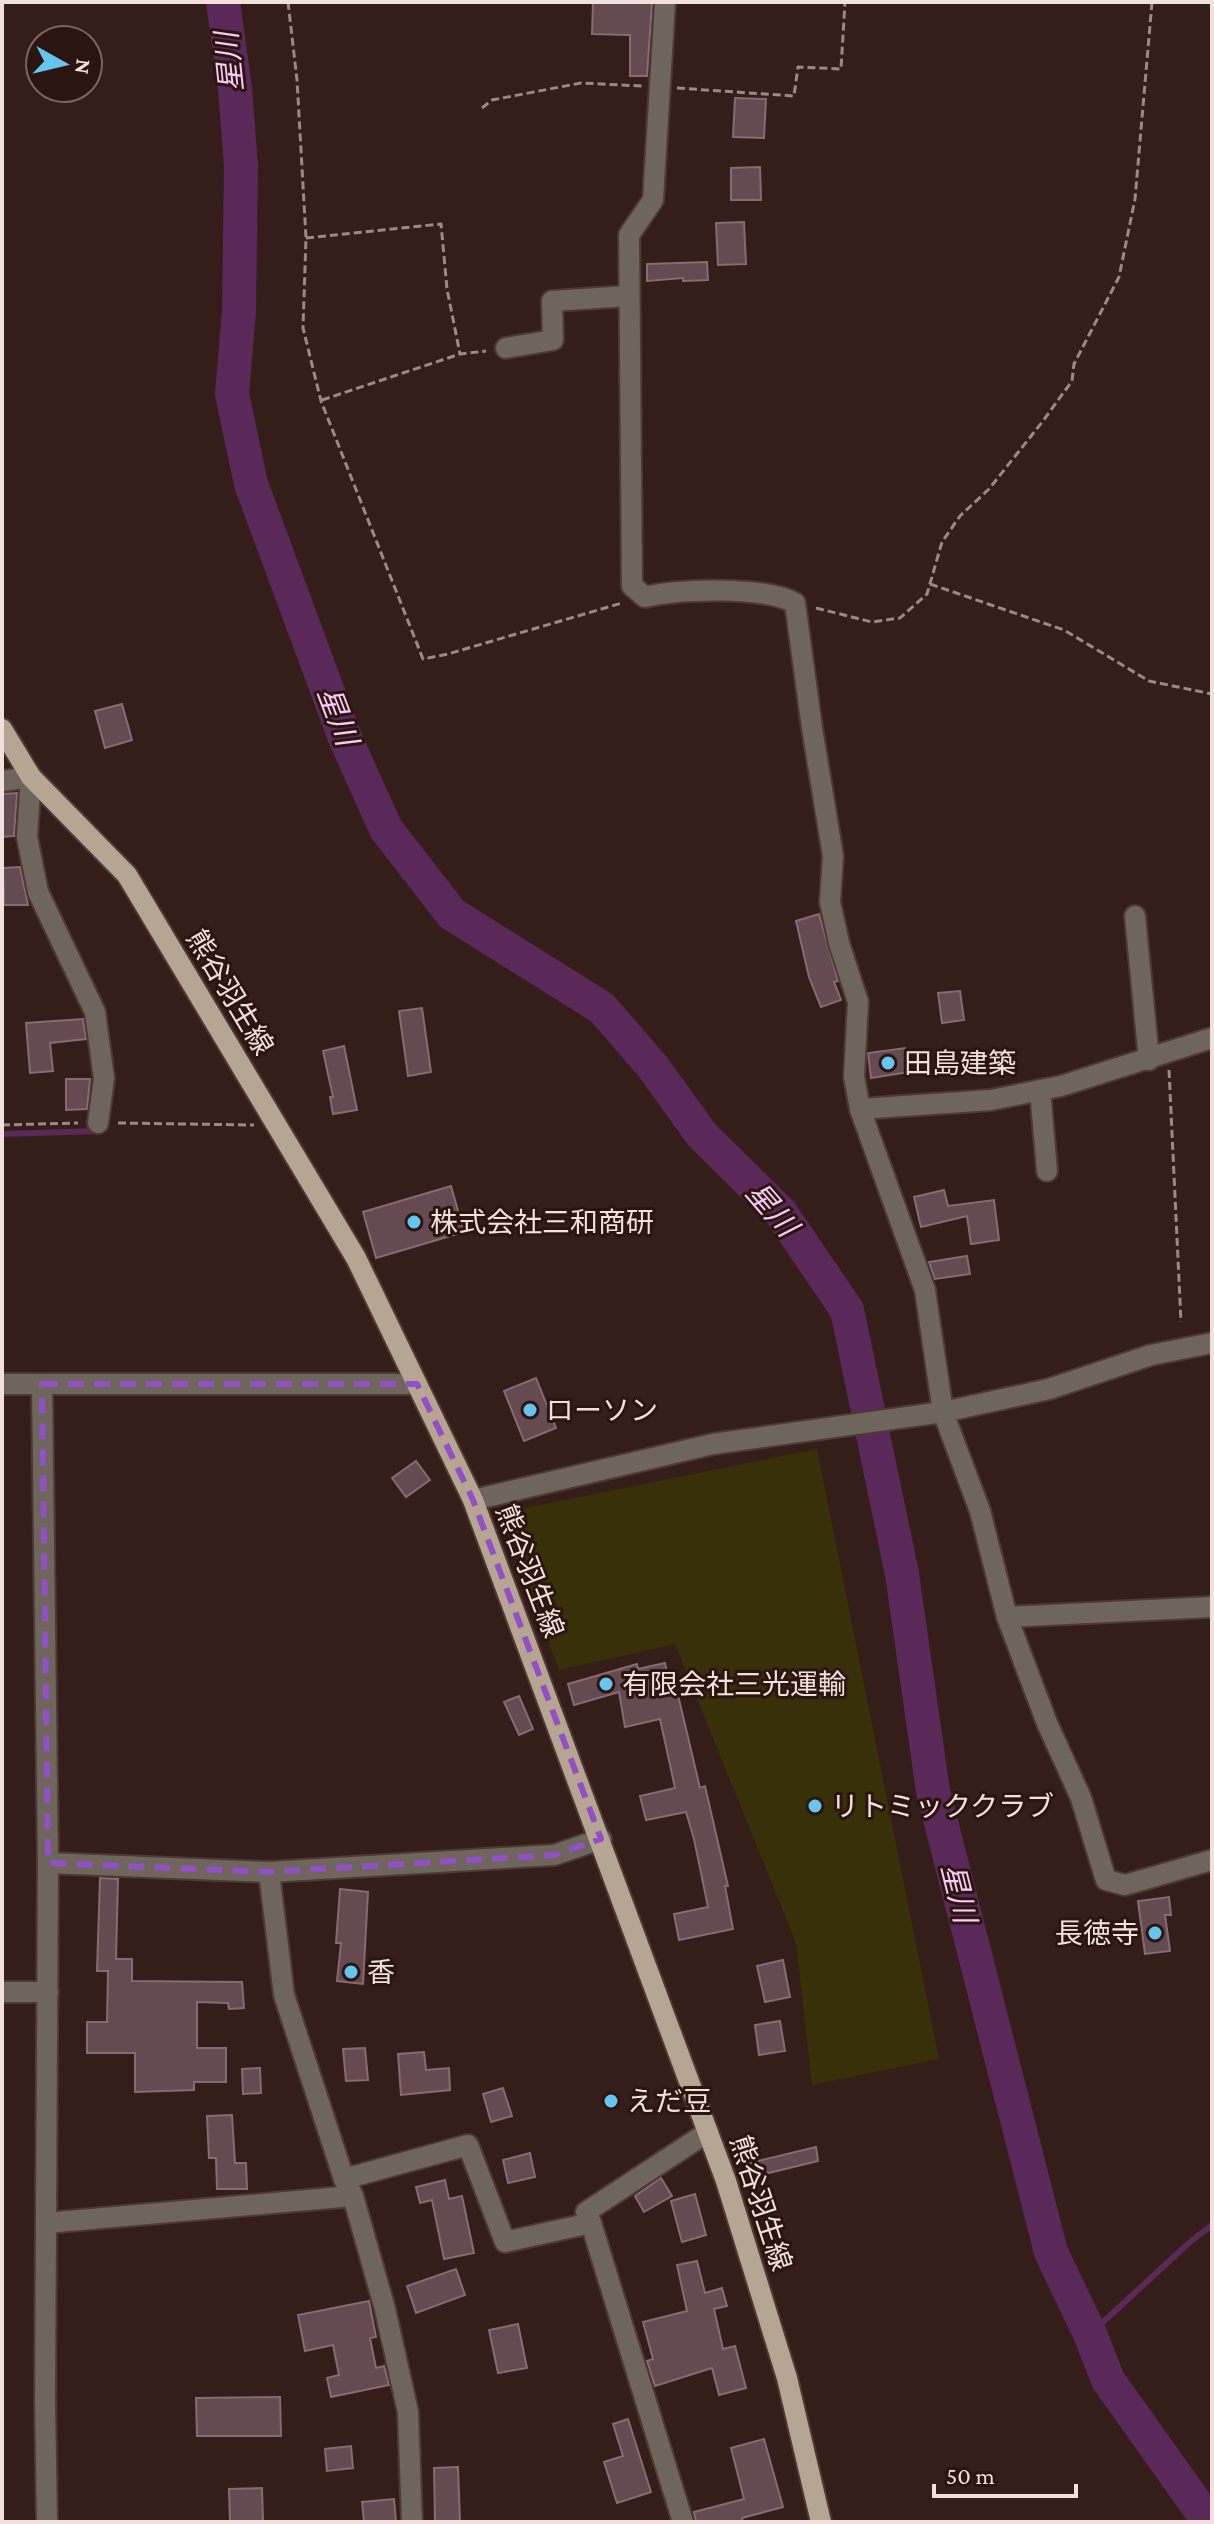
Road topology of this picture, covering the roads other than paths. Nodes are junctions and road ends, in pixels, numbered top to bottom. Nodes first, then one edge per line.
1 (665, 2) edge
2 (629, 296) junction
3 (506, 348) road end
4 (2, 729) edge
5 (31, 777) junction
6 (2, 781) edge
7 (1135, 916) dead end
8 (1212, 1038) edge
9 (1159, 1056) junction
10 (1040, 1090) junction
11 (860, 1109) junction
12 (98, 1123) road end
13 (1047, 1171) dead end
14 (1212, 1343) edge
15 (2, 1384) edge
16 (42, 1384) junction
17 (417, 1384) junction
18 (933, 1413) junction
19 (473, 1500) junction
20 (1212, 1607) edge
21 (1007, 1617) junction
22 (601, 1839) junction
23 (1212, 1860) edge
24 (48, 1863) junction
25 (269, 1872) junction
26 (2, 1992) edge
27 (48, 1992) junction
28 (708, 2132) junction
29 (348, 2188) junction
30 (46, 2223) junction
31 (591, 2223) junction
32 (47, 2522) edge
33 (412, 2522) edge
34 (683, 2522) edge
35 (821, 2522) edge

1 - 2 street
2 - 3 street
2 - 11 street
4 - 5 main road, 熊谷羽生線
5 - 6 street
5 - 12 street
5 - 17 main road, 熊谷羽生線
7 - 9 street
8 - 9 street
9 - 10 street
10 - 11 street
10 - 13 street
11 - 18 street
14 - 18 street
15 - 16 street
16 - 17 street
16 - 24 street
17 - 19 main road, 熊谷羽生線
18 - 19 street
18 - 21 street
19 - 22 main road, 熊谷羽生線
20 - 21 street
21 - 23 street
22 - 25 street
22 - 28 main road, 熊谷羽生線
24 - 25 street
24 - 27 street
25 - 29 street
26 - 27 street
27 - 30 street
28 - 31 street
28 - 35 main road, 熊谷羽生線
29 - 30 street
29 - 31 street
29 - 33 street
30 - 32 street
31 - 34 street

